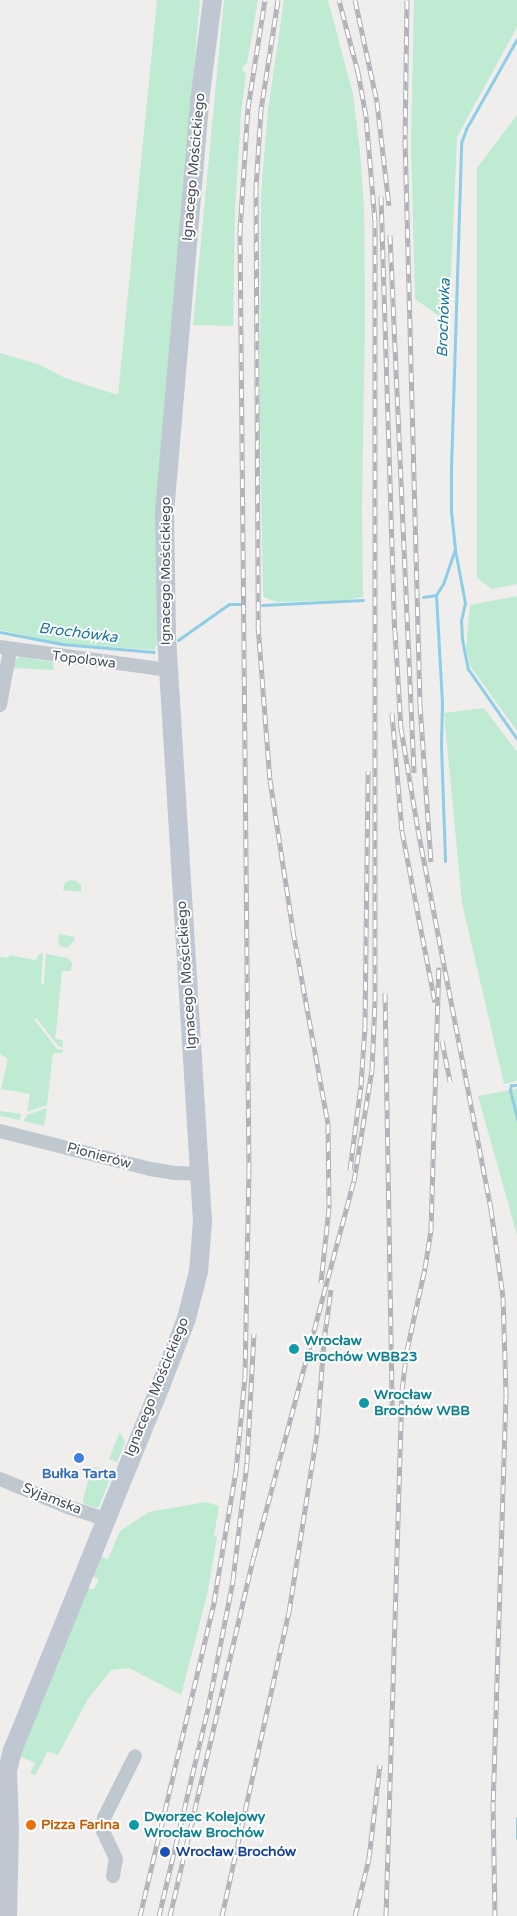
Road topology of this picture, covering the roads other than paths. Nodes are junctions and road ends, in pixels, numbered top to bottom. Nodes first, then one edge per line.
1 (212, 0) edge
2 (5, 648) edge
3 (168, 670) junction
4 (0, 705) edge
5 (0, 1132) edge
6 (199, 1174) junction
7 (0, 1479) edge
8 (104, 1519) junction
9 (134, 1756) dead end
10 (4, 1796) edge
11 (112, 1876) dead end
12 (7, 1916) edge

1 - 3 street, Ignacego Mościckiego
2 - 3 street, Topolowa
2 - 4 street
3 - 6 street, Ignacego Mościckiego
5 - 6 street, Pionierów
6 - 8 street, Ignacego Mościckiego
7 - 8 street, Syjamska
8 - 10 street, Ignacego Mościckiego
9 - 11 street
10 - 12 street, Ignacego Mościckiego

